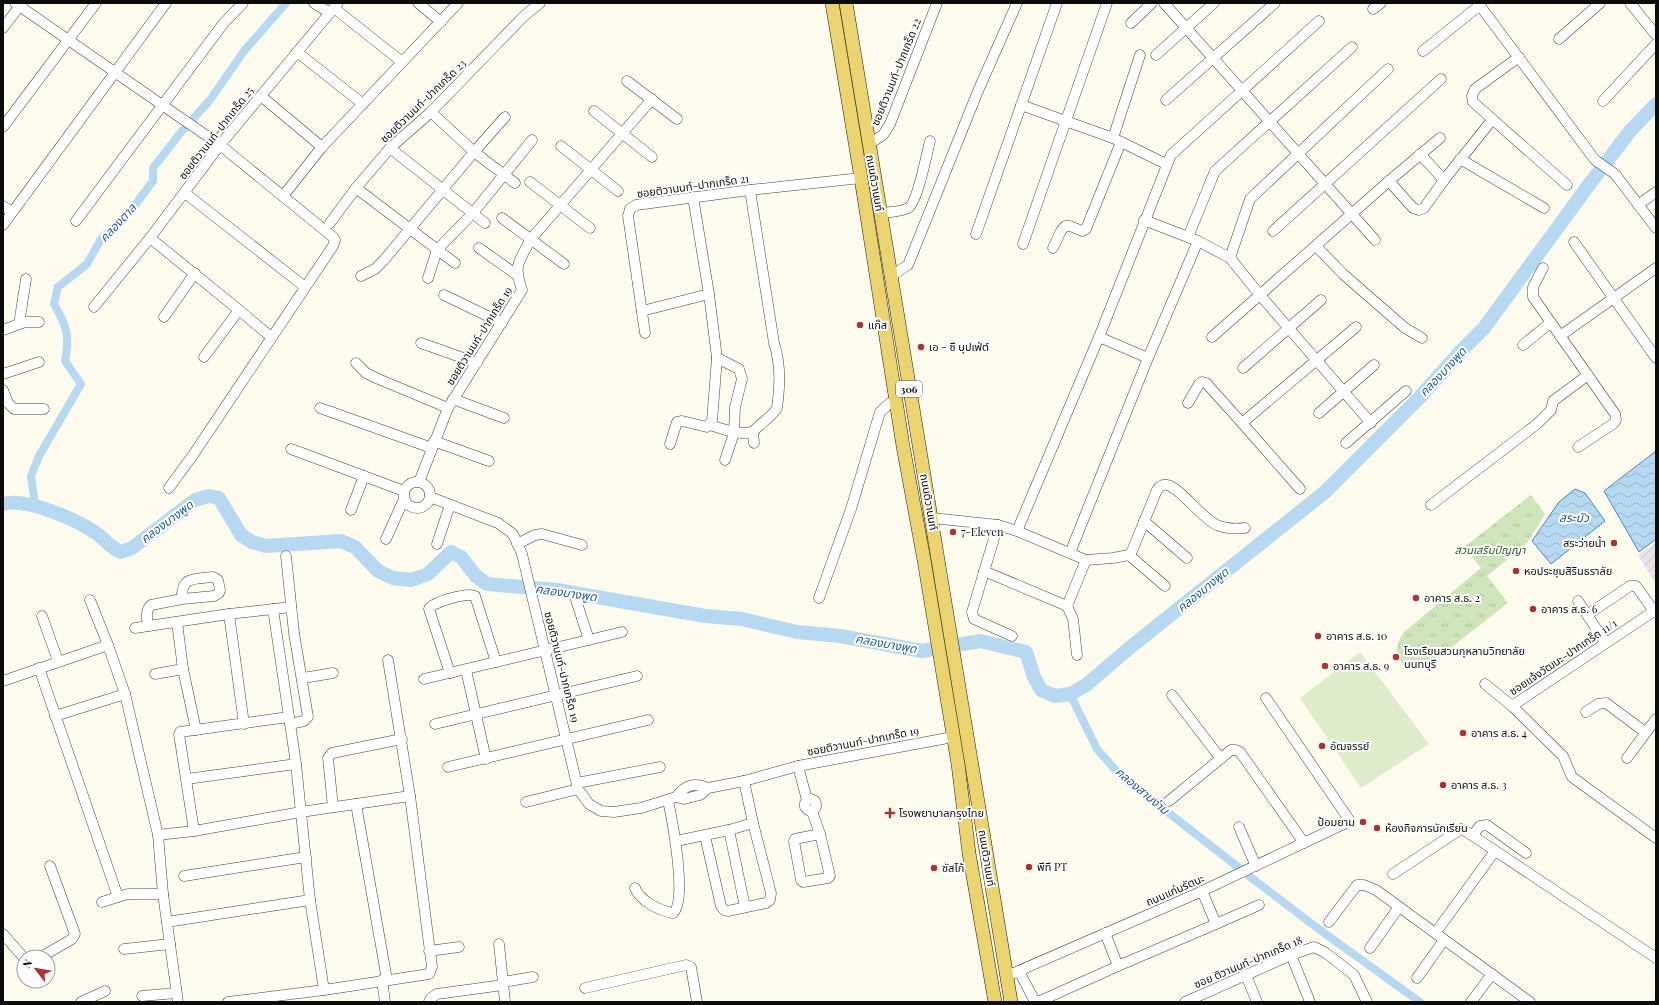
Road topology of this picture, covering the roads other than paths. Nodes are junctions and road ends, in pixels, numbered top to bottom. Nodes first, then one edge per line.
1 (96, 3) edge
2 (166, 3) edge
3 (243, 3) edge
4 (314, 3) edge
5 (418, 3) edge
6 (458, 3) edge
7 (539, 3) edge
8 (832, 3) edge
9 (846, 3) edge
10 (937, 3) edge
11 (1017, 3) edge
12 (1057, 3) edge
13 (1107, 3) edge
14 (1152, 3) edge
15 (1164, 3) edge
16 (1214, 3) edge
17 (1275, 3) edge
18 (1600, 3) edge
19 (1630, 3) edge
20 (19, 4) edge
21 (1479, 4) edge
22 (334, 8) edge
23 (1319, 21) dead end
24 (441, 22) junction
25 (1131, 23) dead end
26 (1187, 27) junction
27 (3, 28) edge
28 (1656, 35) edge
29 (1560, 39) dead end
30 (69, 40) junction
31 (1656, 44) edge
32 (1352, 47) dead end
33 (1423, 51) dead end
34 (296, 52) junction
35 (1140, 55) dead end
36 (1156, 55) dead end
37 (1519, 57) junction
38 (1213, 59) junction
39 (402, 62) junction
40 (1388, 69) dead end
41 (114, 72) junction
42 (1441, 79) dead end
43 (627, 81) dead end
44 (1242, 90) junction
45 (261, 96) junction
46 (652, 99) junction
47 (1166, 100) dead end
48 (1603, 101) dead end
49 (363, 104) junction
50 (161, 105) junction
51 (1021, 105) junction
52 (594, 111) dead end
53 (431, 112) junction
54 (505, 117) dead end
55 (677, 119) dead end
56 (1492, 120) junction
57 (1066, 121) junction
58 (1270, 121) junction
59 (3, 127) edge
60 (622, 133) junction
61 (1440, 138) dead end
62 (532, 140) dead end
63 (1117, 140) junction
64 (930, 141) dead end
65 (220, 145) junction
66 (561, 146) dead end
67 (862, 146) junction
68 (322, 147) junction
69 (390, 148) junction
70 (474, 152) junction
71 (1298, 153) junction
72 (1420, 154) junction
73 (652, 157) dead end
74 (1460, 159) junction
75 (1166, 164) junction
76 (590, 169) junction
77 (504, 174) junction
78 (862, 178) junction
79 (1444, 180) junction
80 (1389, 181) junction
81 (530, 182) dead end
82 (515, 183) dead end
83 (1325, 184) junction
84 (1567, 185) dead end
85 (356, 188) junction
86 (442, 189) junction
87 (750, 190) junction
88 (618, 191) dead end
89 (1656, 192) edge
90 (185, 193) junction
91 (283, 196) junction
92 (693, 197) junction
93 (560, 205) junction
94 (1638, 205) junction
95 (3, 206) edge
96 (1544, 208) dead end
97 (12, 212) junction
98 (473, 213) junction
99 (881, 213) junction
100 (1352, 214) junction
101 (502, 218) dead end
102 (1144, 220) junction
103 (76, 221) dead end
104 (330, 223) dead end
105 (485, 223) dead end
106 (3, 225) edge
107 (590, 228) dead end
108 (1656, 228) edge
109 (409, 229) junction
110 (1273, 231) dead end
111 (976, 234) dead end
112 (1188, 237) junction
113 (150, 238) junction
114 (531, 239) junction
115 (1375, 240) dead end
116 (1198, 241) junction
117 (1574, 242) dead end
118 (1023, 244) dead end
119 (1316, 246) junction
120 (479, 248) dead end
121 (1053, 248) dead end
122 (437, 250) junction
123 (1230, 258) junction
124 (455, 263) dead end
125 (564, 264) dead end
126 (1543, 268) dead end
127 (1656, 268) edge
128 (195, 274) junction
129 (517, 275) junction
130 (361, 276) dead end
131 (891, 276) junction
132 (428, 278) dead end
133 (26, 279) dead end
134 (305, 287) junction
135 (709, 294) junction
136 (444, 295) dead end
137 (1260, 295) junction
138 (1613, 297) junction
139 (1322, 300) dead end
140 (94, 307) dead end
141 (240, 310) junction
142 (642, 311) junction
143 (164, 317) dead end
144 (39, 322) dead end
145 (502, 323) junction
146 (1550, 323) junction
147 (19, 324) junction
148 (1356, 326) dead end
149 (1290, 328) junction
150 (3, 330) edge
151 (646, 333) dead end
152 (1560, 336) junction
153 (271, 337) junction
154 (1098, 337) junction
155 (1212, 337) dead end
156 (1422, 338) dead end
157 (421, 343) dead end
158 (1523, 346) dead end
159 (204, 357) dead end
160 (717, 358) junction
161 (1148, 358) junction
162 (1656, 358) edge
163 (1317, 360) junction
164 (39, 362) dead end
165 (477, 363) junction
166 (356, 364) dead end
167 (1374, 365) dead end
168 (1243, 368) dead end
169 (3, 374) edge
170 (1588, 375) junction
171 (3, 390) edge
172 (1343, 391) junction
173 (1406, 391) dead end
174 (897, 401) junction
175 (1188, 403) dead end
176 (450, 404) junction
177 (320, 408) dead end
178 (44, 409) dead end
179 (1319, 414) dead end
180 (504, 418) dead end
181 (1242, 423) junction
182 (1371, 423) junction
183 (710, 425) junction
184 (754, 432) junction
185 (734, 433) junction
186 (754, 443) dead end
187 (1346, 443) dead end
188 (670, 444) dead end
189 (433, 445) junction
190 (1578, 448) dead end
191 (291, 449) dead end
192 (725, 460) dead end
193 (489, 461) dead end
194 (364, 476) junction
195 (418, 482) junction
196 (168, 488) dead end
197 (1300, 489) dead end
198 (404, 495) junction
199 (430, 497) junction
200 (450, 505) junction
201 (1431, 505) dead end
202 (351, 510) dead end
203 (932, 518) junction
204 (1144, 521) junction
205 (998, 525) junction
206 (1245, 528) dead end
207 (1016, 531) junction
208 (386, 539) dead end
209 (436, 544) dead end
210 (517, 544) junction
211 (582, 545) dead end
212 (1070, 553) junction
213 (1129, 555) junction
214 (286, 556) dead end
215 (1187, 558) dead end
216 (1086, 560) junction
217 (984, 571) junction
218 (1164, 586) dead end
219 (819, 598) dead end
220 (182, 599) dead end
221 (90, 600) dead end
222 (576, 600) dead end
223 (1578, 601) dead end
224 (1067, 606) junction
225 (290, 607) junction
226 (273, 609) junction
227 (229, 614) junction
228 (42, 616) dead end
229 (1587, 616) junction
230 (177, 622) junction
231 (148, 626) junction
232 (135, 628) dead end
233 (622, 632) dead end
234 (944, 635) junction
235 (1012, 636) dead end
236 (589, 640) junction
237 (1605, 642) junction
238 (108, 644) junction
239 (545, 651) junction
240 (1077, 655) dead end
241 (388, 660) dead end
242 (58, 661) junction
243 (496, 662) junction
244 (39, 668) junction
245 (183, 669) junction
246 (466, 670) junction
247 (333, 673) dead end
248 (450, 673) junction
249 (155, 674) dead end
250 (637, 676) dead end
251 (303, 678) junction
252 (424, 679) dead end
253 (3, 681) edge
254 (1485, 684) dead end
255 (124, 694) junction
256 (556, 695) junction
257 (1172, 695) dead end
258 (1266, 698) dead end
259 (1512, 706) junction
260 (1586, 712) dead end
261 (475, 714) junction
262 (55, 716) junction
263 (1656, 719) edge
264 (648, 720) dead end
265 (289, 721) junction
266 (244, 724) junction
267 (435, 724) dead end
268 (196, 730) junction
269 (1645, 732) junction
270 (953, 737) junction
271 (402, 739) junction
272 (567, 740) junction
273 (1627, 758) dead end
274 (486, 759) junction
275 (1221, 759) junction
276 (296, 764) junction
277 (798, 766) junction
278 (448, 767) dead end
279 (660, 767) dead end
280 (187, 780) junction
281 (744, 781) junction
282 (578, 786) junction
283 (410, 796) junction
284 (672, 798) junction
285 (1168, 801) dead end
286 (526, 802) dead end
287 (356, 804) junction
288 (333, 807) junction
289 (301, 812) junction
290 (753, 823) junction
291 (1239, 827) dead end
292 (194, 830) junction
293 (729, 830) junction
294 (820, 834) junction
295 (158, 835) junction
296 (1473, 835) junction
297 (704, 836) junction
298 (1656, 838) edge
299 (676, 841) junction
300 (1304, 843) junction
301 (1495, 851) junction
302 (1526, 853) dead end
303 (306, 857) junction
304 (50, 866) dead end
305 (1256, 866) junction
306 (1393, 874) dead end
307 (184, 876) dead end
308 (635, 888) dead end
309 (1202, 891) junction
310 (163, 894) junction
311 (118, 897) junction
312 (310, 900) junction
313 (102, 902) dead end
314 (1259, 905) dead end
315 (745, 907) junction
316 (1399, 907) junction
317 (167, 922) junction
318 (1329, 922) dead end
319 (1216, 924) junction
320 (1439, 928) dead end
321 (3, 934) edge
322 (1105, 934) junction
323 (1444, 940) junction
324 (170, 944) junction
325 (499, 944) dead end
326 (459, 947) dead end
327 (1370, 948) dead end
328 (16, 949) edge
329 (55, 949) edge
330 (124, 949) dead end
331 (429, 951) junction
332 (1291, 955) junction
333 (1656, 958) edge
334 (1118, 966) junction
335 (1020, 971) junction
336 (1492, 974) junction
337 (1246, 975) junction
338 (1007, 976) junction
339 (532, 977) dead end
340 (1417, 978) dead end
341 (384, 980) junction
342 (503, 984) junction
343 (585, 988) dead end
344 (324, 990) junction
345 (105, 991) dead end
346 (142, 996) dead end
347 (177, 997) edge
348 (95, 999) edge
349 (274, 999) edge
350 (1190, 1001) edge
351 (81, 1002) edge
352 (228, 1002) edge
353 (385, 1002) edge
354 (429, 1002) edge
355 (505, 1002) edge
356 (697, 1002) edge
357 (995, 1002) edge
358 (1011, 1002) edge
359 (1257, 1002) edge
360 (1310, 1002) edge
361 (1367, 1002) edge
362 (1471, 1002) edge
363 (1530, 1002) edge

1 - 30 street
2 - 41 street
3 - 50 street
4 - 22 street
5 - 24 street
6 - 24 street
7 - 53 street, ซอยติวานนท์-ปากเกร็ด 23
8 - 67 main road, ถนนติวานนท์ / 306
9 - 67 main road, ถนนติวานนท์ / 306
10 - 67 street, ซอยติวานนท์-ปากเกร็ด 22
11 - 131 street
12 - 51 street
13 - 57 street
14 - 25 street
15 - 26 street
16 - 26 street
17 - 38 street
18 - 29 street
19 - 28 street
20 - 27 street
20 - 30 street
21 - 33 street
21 - 37 street
22 - 34 street, ซอยติวานนท์-ปากเกร็ด 25
22 - 39 street
23 - 44 street
24 - 39 street
26 - 36 street
26 - 38 street
30 - 41 street
30 - 59 street
31 - 48 street
32 - 58 street
34 - 45 street, ซอยติวานนท์-ปากเกร็ด 25
34 - 49 street
35 - 63 street
37 - 56 street
37 - 94 street
38 - 44 street
38 - 47 street
39 - 49 street
40 - 71 street
41 - 50 street
41 - 97 street
42 - 83 street
43 - 46 street
44 - 58 street
44 - 75 street
45 - 65 street, ซอยติวานนท์-ปากเกร็ด 25
45 - 68 street
46 - 55 street
46 - 60 street, ซอยติวานนท์-ปากเกร็ด 19
49 - 68 street
50 - 65 street
50 - 103 street
51 - 57 street
51 - 111 street
52 - 60 street
53 - 69 street, ซอยติวานนท์-ปากเกร็ด 23
53 - 70 street
54 - 70 street
56 - 74 street
56 - 84 street
57 - 63 street
57 - 118 street
58 - 71 street
58 - 112 street
60 - 73 street
60 - 76 street, ซอยติวานนท์-ปากเกร็ด 19
61 - 72 street
62 - 77 street
63 - 75 street
63 - 121 street
64 - 99 street
65 - 90 street, ซอยติวานนท์-ปากเกร็ด 25
65 - 91 street
66 - 76 street
67 - 78 main road, ถนนติวานนท์ / 306
67 - 99 main road, ถนนติวานนท์ / 306
68 - 91 street
69 - 85 street, ซอยติวานนท์-ปากเกร็ด 23
69 - 86 street
70 - 77 street
70 - 86 street
71 - 83 street
71 - 123 street
72 - 79 street
72 - 80 street
74 - 79 street
74 - 96 street
75 - 102 street
76 - 88 street
76 - 93 street, ซอยติวานนท์-ปากเกร็ด 19
77 - 82 street
77 - 98 street
78 - 87 street, ซอยติวานนท์-ปากเกร็ด 21
78 - 174 main road, ถนนติวานนท์ / 306
79 - 80 street
80 - 100 street
81 - 93 street
83 - 100 street
83 - 110 street
85 - 104 street, ซอยติวานนท์-ปากเกร็ด 23
85 - 109 street
86 - 98 street
86 - 109 street
87 - 92 street, ซอยติวานนท์-ปากเกร็ด 21
87 - 184 street
89 - 94 street
90 - 113 street, ซอยติวานนท์-ปากเกร็ด 25
90 - 134 street
91 - 134 street
92 - 135 street
92 - 142 street, ซอยติวานนท์-ปากเกร็ด 21
93 - 107 street
93 - 114 street, ซอยติวานนท์-ปากเกร็ด 19
94 - 108 street
95 - 97 street
97 - 106 street
98 - 105 street
98 - 122 street
99 - 131 main road, ถนนติวานนท์ / 306
100 - 115 street
100 - 119 street
101 - 114 street
102 - 112 street
102 - 154 street
109 - 122 street
109 - 130 street
112 - 116 street
113 - 128 street
113 - 140 street, ซอยติวานนท์-ปากเกร็ด 25
114 - 125 street
114 - 129 street, ซอยติวานนท์-ปากเกร็ด 19
116 - 123 street
116 - 161 street
117 - 138 street
119 - 137 street
119 - 156 street
120 - 129 street
122 - 124 street
122 - 132 street
123 - 137 street
126 - 146 street
127 - 138 street
128 - 141 street
128 - 143 street
129 - 145 street, ซอยติวานนท์-ปากเกร็ด 19
131 - 203 main road, ถนนติวานนท์ / 306
133 - 147 street
134 - 153 street
135 - 142 street
135 - 160 street
136 - 145 street
137 - 149 street
137 - 155 street
138 - 152 street
138 - 162 street
139 - 149 street
141 - 153 street
141 - 159 street
142 - 151 street, ซอยติวานนท์-ปากเกร็ด 21
144 - 147 street
145 - 165 street, ซอยติวานนท์-ปากเกร็ด 19
146 - 152 street
146 - 158 street
147 - 150 street
148 - 163 street
149 - 163 street
149 - 168 street
152 - 170 street
153 - 196 street
154 - 161 street
154 - 207 street
157 - 165 street
160 - 183 street
160 - 185 street
161 - 212 street
163 - 172 street
163 - 181 street
164 - 169 street
165 - 176 street, ซอยติวานนท์-ปากเกร็ด 19
166 - 176 street
167 - 172 street
170 - 190 street
170 - 201 street
171 - 178 street
172 - 179 street
172 - 182 street
173 - 182 street
174 - 219 street
174 - 234 main road, ถนนติวานนท์ / 306
175 - 181 street
176 - 180 street
176 - 189 street, ซอยติวานนท์-ปากเกร็ด 19
177 - 189 street
181 - 197 street
182 - 187 street
183 - 185 street
183 - 188 street
184 - 185 street
184 - 186 street
185 - 192 street
189 - 193 street
189 - 195 street, ซอยติวานนท์-ปากเกร็ด 19
191 - 194 street
194 - 198 street
194 - 202 street
195 - 198 street
195 - 199 street
198 - 199 street
198 - 208 street
199 - 200 street, ซอยติวานนท์-ปากเกร็ด 19
200 - 209 street
200 - 210 street, ซอยติวานนท์-ปากเกร็ด 19
203 - 205 street
203 - 234 main road, ถนนติวานนท์ / 306
204 - 206 street
204 - 213 street
204 - 215 street
205 - 207 street
205 - 217 street
207 - 212 street
210 - 211 street
210 - 239 street, ซอยติวานนท์-ปากเกร็ด 19
212 - 216 street
213 - 216 street
213 - 218 street
214 - 225 street
216 - 224 street
217 - 224 street
217 - 235 street
220 - 231 street
221 - 238 street
222 - 236 street
223 - 229 street
224 - 240 street
225 - 226 street
225 - 251 street
226 - 227 street
226 - 265 street
227 - 230 street
227 - 266 street
228 - 242 street
229 - 237 street
229 - 237 street, ซอยแจ้งวัฒนะ-ปากเกร็ด 11/1
230 - 231 street
230 - 245 street
231 - 232 street
233 - 236 street
234 - 270 main road, ถนนติวานนท์ / 306
234 - 338 main road, ถนนติวานนท์ / 306
236 - 239 street
237 - 259 street, ซอยแจ้งวัฒนะ-ปากเกร็ด 11/1
238 - 242 street
238 - 255 street
239 - 243 street
239 - 256 street, ซอยติวานนท์-ปากเกร็ด 19
241 - 271 street
242 - 244 street
243 - 246 street
243 - 248 street
244 - 253 street
244 - 262 street
245 - 249 street
245 - 268 street
246 - 248 street
246 - 261 street
247 - 251 street
248 - 252 street
250 - 256 street
251 - 265 street
254 - 259 street
255 - 262 street
255 - 295 street
256 - 261 street
256 - 272 street, ซอยติวานนท์-ปากเกร็ด 19
257 - 275 street
258 - 300 street, ถนนแก่นรัตนะ
259 - 298 street, ซอยแจ้งวัฒนะ-ปากเกร็ด 11/1
260 - 269 street
261 - 267 street
261 - 274 street
262 - 311 street
263 - 269 street
264 - 272 street
265 - 266 street
265 - 276 street
266 - 268 street
268 - 280 street
269 - 273 street
270 - 277 street, ซอยติวานนท์-ปากเกร็ด 19
270 - 357 main road, ถนนติวานนท์ / 306
271 - 283 street
271 - 288 street
272 - 274 street
272 - 282 street, ซอยติวานนท์-ปากเกร็ด 19
274 - 278 street
275 - 285 street
275 - 300 street
276 - 280 street
276 - 289 street
277 - 281 street, ซอยติวานนท์-ปากเกร็ด 19
277 - 294 street
279 - 282 street
280 - 292 street
281 - 284 street, ซอยติวานนท์-ปากเกร็ด 19
281 - 290 street
282 - 284 street, ซอยติวานนท์-ปากเกร็ด 19
282 - 286 street
283 - 287 street
283 - 331 street
284 - 299 street
287 - 288 street
287 - 341 street
288 - 289 street
289 - 292 street
289 - 303 street
290 - 293 street
290 - 315 street
291 - 305 street
292 - 295 street
293 - 297 street
293 - 315 street
294 - 294 street
295 - 310 street
296 - 301 street
296 - 302 street
296 - 306 street
297 - 299 street
297 - 315 street
299 - 308 street
300 - 305 street, ถนนแก่นรัตนะ
301 - 320 street
301 - 333 street
303 - 307 street
303 - 312 street
304 - 329 street
305 - 309 street, ถนนแก่นรัตนะ
309 - 319 street
309 - 322 street, ถนนแก่นรัตนะ
310 - 311 street
310 - 317 street
311 - 313 street
312 - 317 street
312 - 344 street
314 - 319 street
316 - 318 street
316 - 323 street
316 - 327 street
317 - 324 street
319 - 334 street
321 - 328 street
322 - 334 street
322 - 335 street, ถนนแก่นรัตนะ
323 - 336 street
323 - 340 street
324 - 330 street
324 - 347 street
325 - 342 street
326 - 331 street
331 - 341 street
332 - 337 street, ซอย ติวานนท์-ปากเกร็ด 18
332 - 360 street
332 - 361 street, ซอย ติวานนท์-ปากเกร็ด 18
334 - 335 street
335 - 338 street, ถนนแก่นรัตนะ
336 - 362 street
336 - 363 street
337 - 350 street, ซอย ติวานนท์-ปากเกร็ด 18
337 - 359 street
338 - 358 main road, ถนนติวานนท์ / 306
339 - 342 street
341 - 344 street
341 - 353 street
342 - 354 street
342 - 355 street
343 - 356 street
344 - 349 street
345 - 348 street
346 - 347 street
348 - 351 street
349 - 352 street

